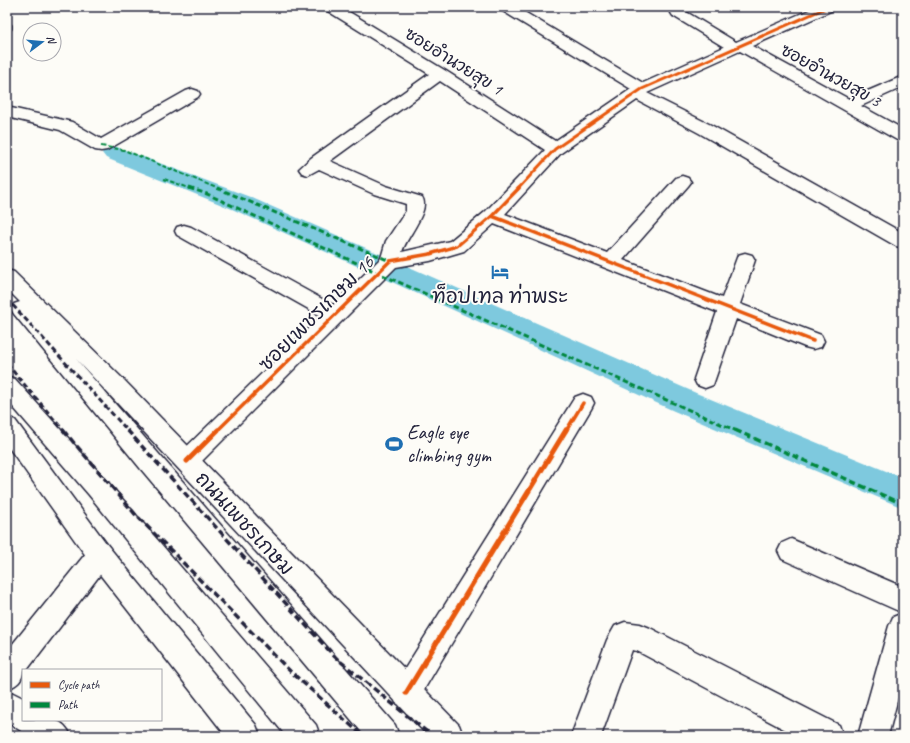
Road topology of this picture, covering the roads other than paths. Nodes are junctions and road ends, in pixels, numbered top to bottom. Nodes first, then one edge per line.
1 (331, 7) edge
2 (506, 7) edge
3 (828, 7) edge
4 (678, 13) dead end
5 (7, 25) edge
6 (7, 29) edge
7 (738, 47) junction
8 (440, 74) junction
9 (903, 81) edge
10 (638, 91) junction
11 (192, 94) dead end
12 (848, 106) junction
13 (7, 112) edge
14 (903, 136) edge
15 (555, 148) junction
16 (682, 182) dead end
17 (492, 216) junction
18 (184, 232) dead end
19 (903, 241) edge
20 (745, 260) dead end
21 (610, 262) junction
22 (386, 264) junction
23 (7, 277) edge
24 (7, 292) edge
25 (728, 308) junction
26 (335, 315) junction
27 (813, 341) dead end
28 (705, 379) dead end
29 (7, 385) edge
30 (583, 403) dead end
31 (7, 427) edge
32 (187, 461) junction
33 (791, 551) dead end
34 (100, 555) junction
35 (903, 600) edge
36 (903, 626) edge
37 (7, 675) edge
38 (406, 693) junction
39 (7, 706) edge
40 (22, 714) edge
41 (32, 721) edge
42 (298, 727) edge
43 (56, 736) edge
44 (245, 736) edge
45 (384, 736) edge
46 (448, 736) edge
47 (586, 736) edge
48 (828, 736) edge
49 (873, 736) edge

1 - 8 street, ซอยอำนวยสุข 1
2 - 10 street
3 - 7 street, ซอยเพชรเกษม 16
4 - 7 street, ซอยอำนวยสุข 3
5 - 6 lane
7 - 10 street, ซอยเพชรเกษม 16
7 - 12 street, ซอยอำนวยสุข 3
8 - 15 street, ซอยอำนวยสุข 1
8 - 22 street, ซอยเพชรเกษม 16
9 - 12 street
10 - 15 street, ซอยเพชรเกษม 16
10 - 19 street
11 - 13 street
12 - 14 street, ซอยอำนวยสุข 3
15 - 17 street, ซอยเพชรเกษม 16
16 - 21 street
17 - 21 street
17 - 22 street, ซอยเพชรเกษม 16
18 - 26 street
20 - 25 street
21 - 25 street
22 - 26 street, ซอยเพชรเกษม 16
23 - 32 street, ถนนเพชรเกษม
24 - 45 street, ถนนเพชรเกษม
25 - 27 street
25 - 28 street
26 - 32 street, ซอยเพชรเกษม 16
29 - 42 street
30 - 38 street
31 - 34 street
32 - 38 street, ถนนเพชรเกษม
33 - 35 street
34 - 37 street
34 - 44 street
36 - 49 street
38 - 46 street, ถนนเพชรเกษม
39 - 40 street
41 - 43 street
47 - 48 street

